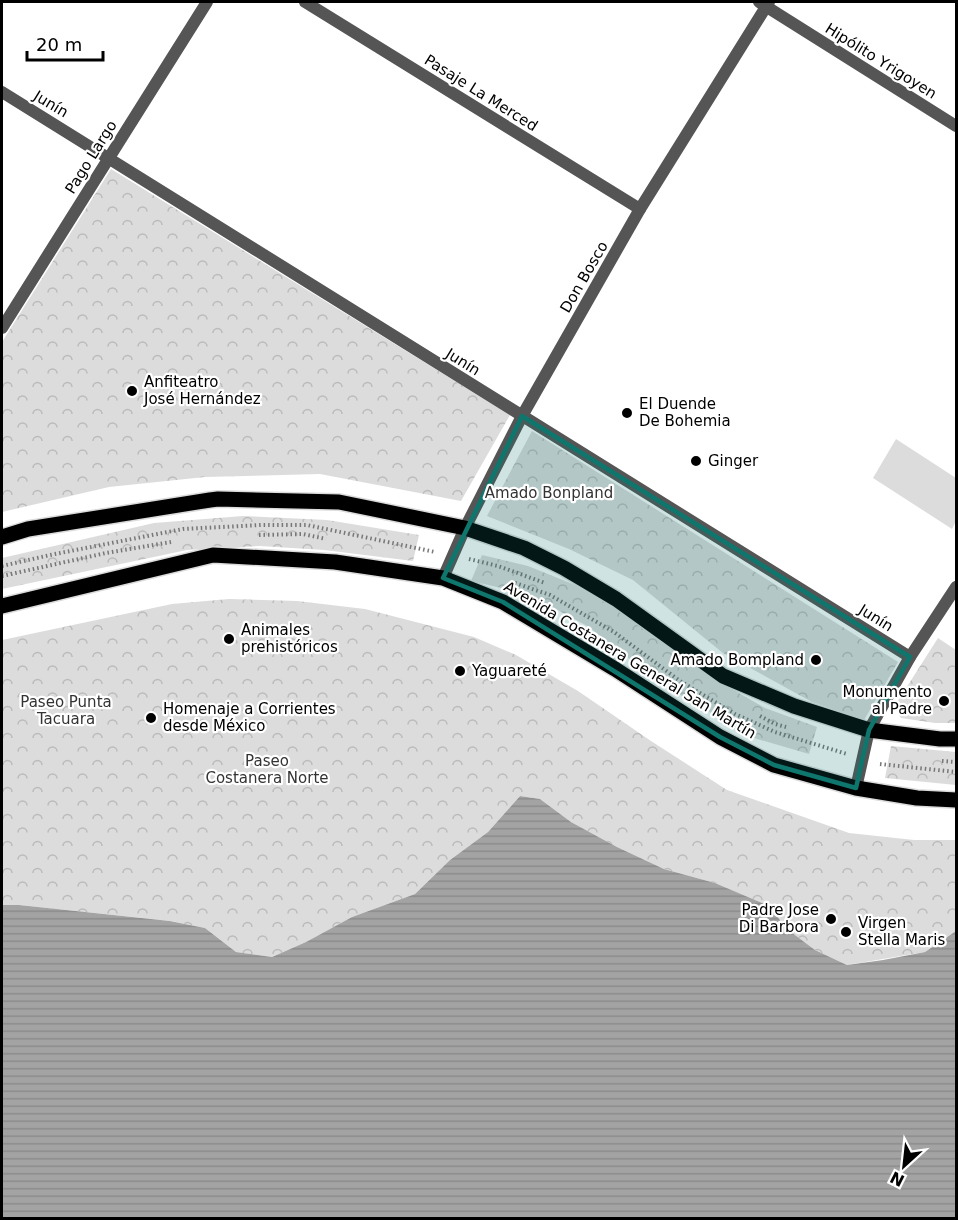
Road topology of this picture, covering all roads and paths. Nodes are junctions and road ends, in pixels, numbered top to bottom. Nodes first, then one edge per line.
1 (207, 2) edge
2 (305, 2) edge
3 (765, 3) edge
4 (2, 92) edge
5 (957, 126) edge
6 (109, 157) junction
7 (640, 210) junction
8 (2, 328) edge
9 (522, 416) junction
10 (465, 528) junction
11 (249, 535) dead end
12 (2, 537) edge
13 (173, 542) dead end
14 (336, 542) dead end
15 (2, 576) edge
16 (443, 578) junction
17 (510, 581) dead end
18 (957, 587) edge
19 (2, 606) edge
20 (910, 657) junction
21 (869, 730) junction
22 (957, 740) edge
23 (862, 759) junction
24 (957, 772) edge
25 (856, 788) junction
26 (957, 800) edge

1 - 6 street, Pago Largo
2 - 7 street, Pasaje La Merced
3 - 5 street, Hipólito Yrigoyen
3 - 7 street, Don Bosco
4 - 6 street, Junín
6 - 8 street, Pago Largo
6 - 9 street, Junín
7 - 9 street, Don Bosco
9 - 10 street, Don Bosco
9 - 20 street, Junín
10 - 12 main road
10 - 16 street, Don Bosco
10 - 21 main road
11 - 14 path
13 - 15 path
16 - 19 main road, Avenida Costanera General San Martín
16 - 25 main road, Avenida Costanera General San Martín
17 - 23 path
18 - 20 street
20 - 21 street
21 - 22 main road
21 - 23 street
23 - 24 path
23 - 25 street
25 - 26 main road, Avenida Costanera General San Martín

